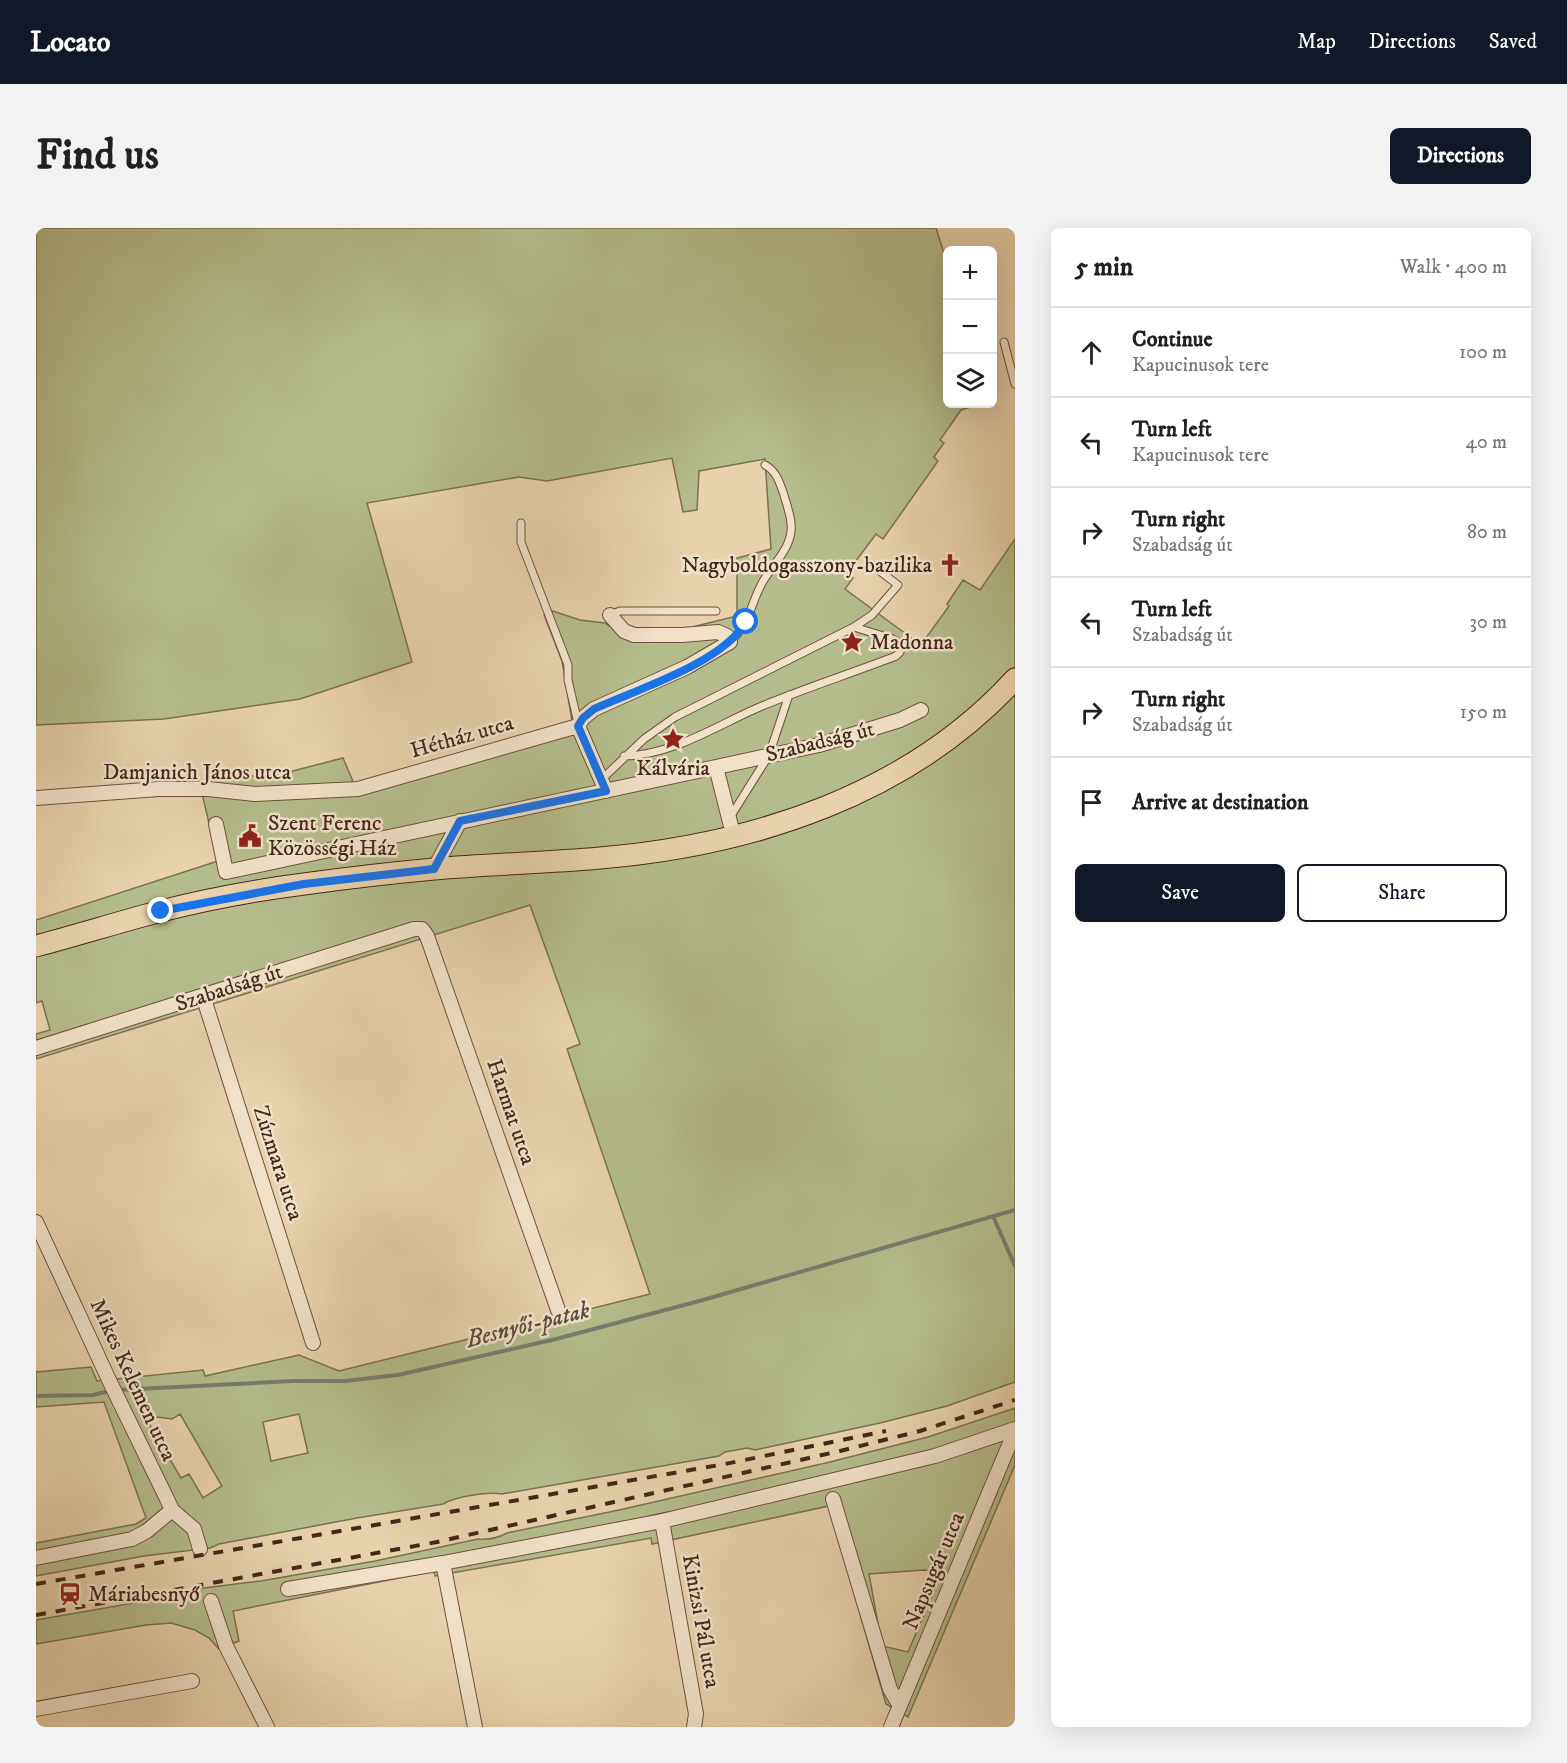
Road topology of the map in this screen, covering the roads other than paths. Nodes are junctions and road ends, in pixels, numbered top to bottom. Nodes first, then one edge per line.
1 (1004, 342) dead end
2 (1015, 384) edge
3 (765, 465) dead end
4 (521, 523) dead end
5 (873, 566) dead end
6 (716, 611) dead end
7 (610, 615) joint
8 (854, 627) junction
9 (730, 642) junction
10 (1015, 679) edge
11 (789, 695) junction
12 (921, 710) dead end
13 (578, 726) junction
14 (769, 755) junction
15 (624, 756) junction
16 (716, 767) junction
17 (603, 785) junction
18 (358, 789) joint
19 (36, 798) edge
20 (460, 821) junction
21 (216, 824) dead end
22 (731, 828) junction
23 (434, 869) junction
24 (422, 929) joint
25 (36, 946) edge
26 (203, 996) junction
27 (36, 1048) edge
28 (36, 1222) edge
29 (558, 1310) dead end
30 (313, 1343) dead end
31 (1015, 1430) edge
32 (844, 1478) junction
33 (803, 1487) junction
34 (833, 1499) junction
35 (172, 1510) junction
36 (662, 1521) junction
37 (200, 1549) dead end
38 (36, 1558) edge
39 (443, 1563) junction
40 (288, 1589) dead end
41 (211, 1601) dead end
42 (192, 1681) dead end
43 (900, 1706) junction
44 (36, 1709) edge
45 (267, 1727) edge
46 (475, 1727) edge
47 (694, 1727) edge
48 (891, 1727) edge

1 - 2 lane
3 - 9 lane
4 - 13 lane
5 - 8 lane
6 - 7 lane
7 - 9 street
8 - 11 lane
8 - 15 lane
9 - 13 street
10 - 22 main road
11 - 14 lane
11 - 15 lane
12 - 14 street, Szabadság út
13 - 17 street
13 - 18 street, Hétház utca
14 - 16 street, Szabadság út
14 - 22 lane
15 - 17 lane
16 - 17 street, Szabadság út
16 - 22 street
17 - 20 street, Szabadság út
18 - 19 street, Damjanich János utca
20 - 21 street, Szabadság út
20 - 23 street
22 - 23 main road
23 - 25 main road
24 - 26 street, Szabadság út
24 - 29 street, Harmat utca
26 - 27 street, Szabadság út
26 - 30 street, Zúzmara utca
28 - 35 street, Mikes Kelemen utca
31 - 32 street
31 - 43 street, Napsugár utca
32 - 33 street
32 - 34 street
33 - 34 street
33 - 36 street
34 - 43 street
35 - 37 street, Mikes Kelemen utca
35 - 38 street
36 - 39 street
36 - 47 street, Kinizsi Pál utca
39 - 40 street
39 - 46 street
41 - 45 street
42 - 44 street
43 - 48 street, Napsugár utca

